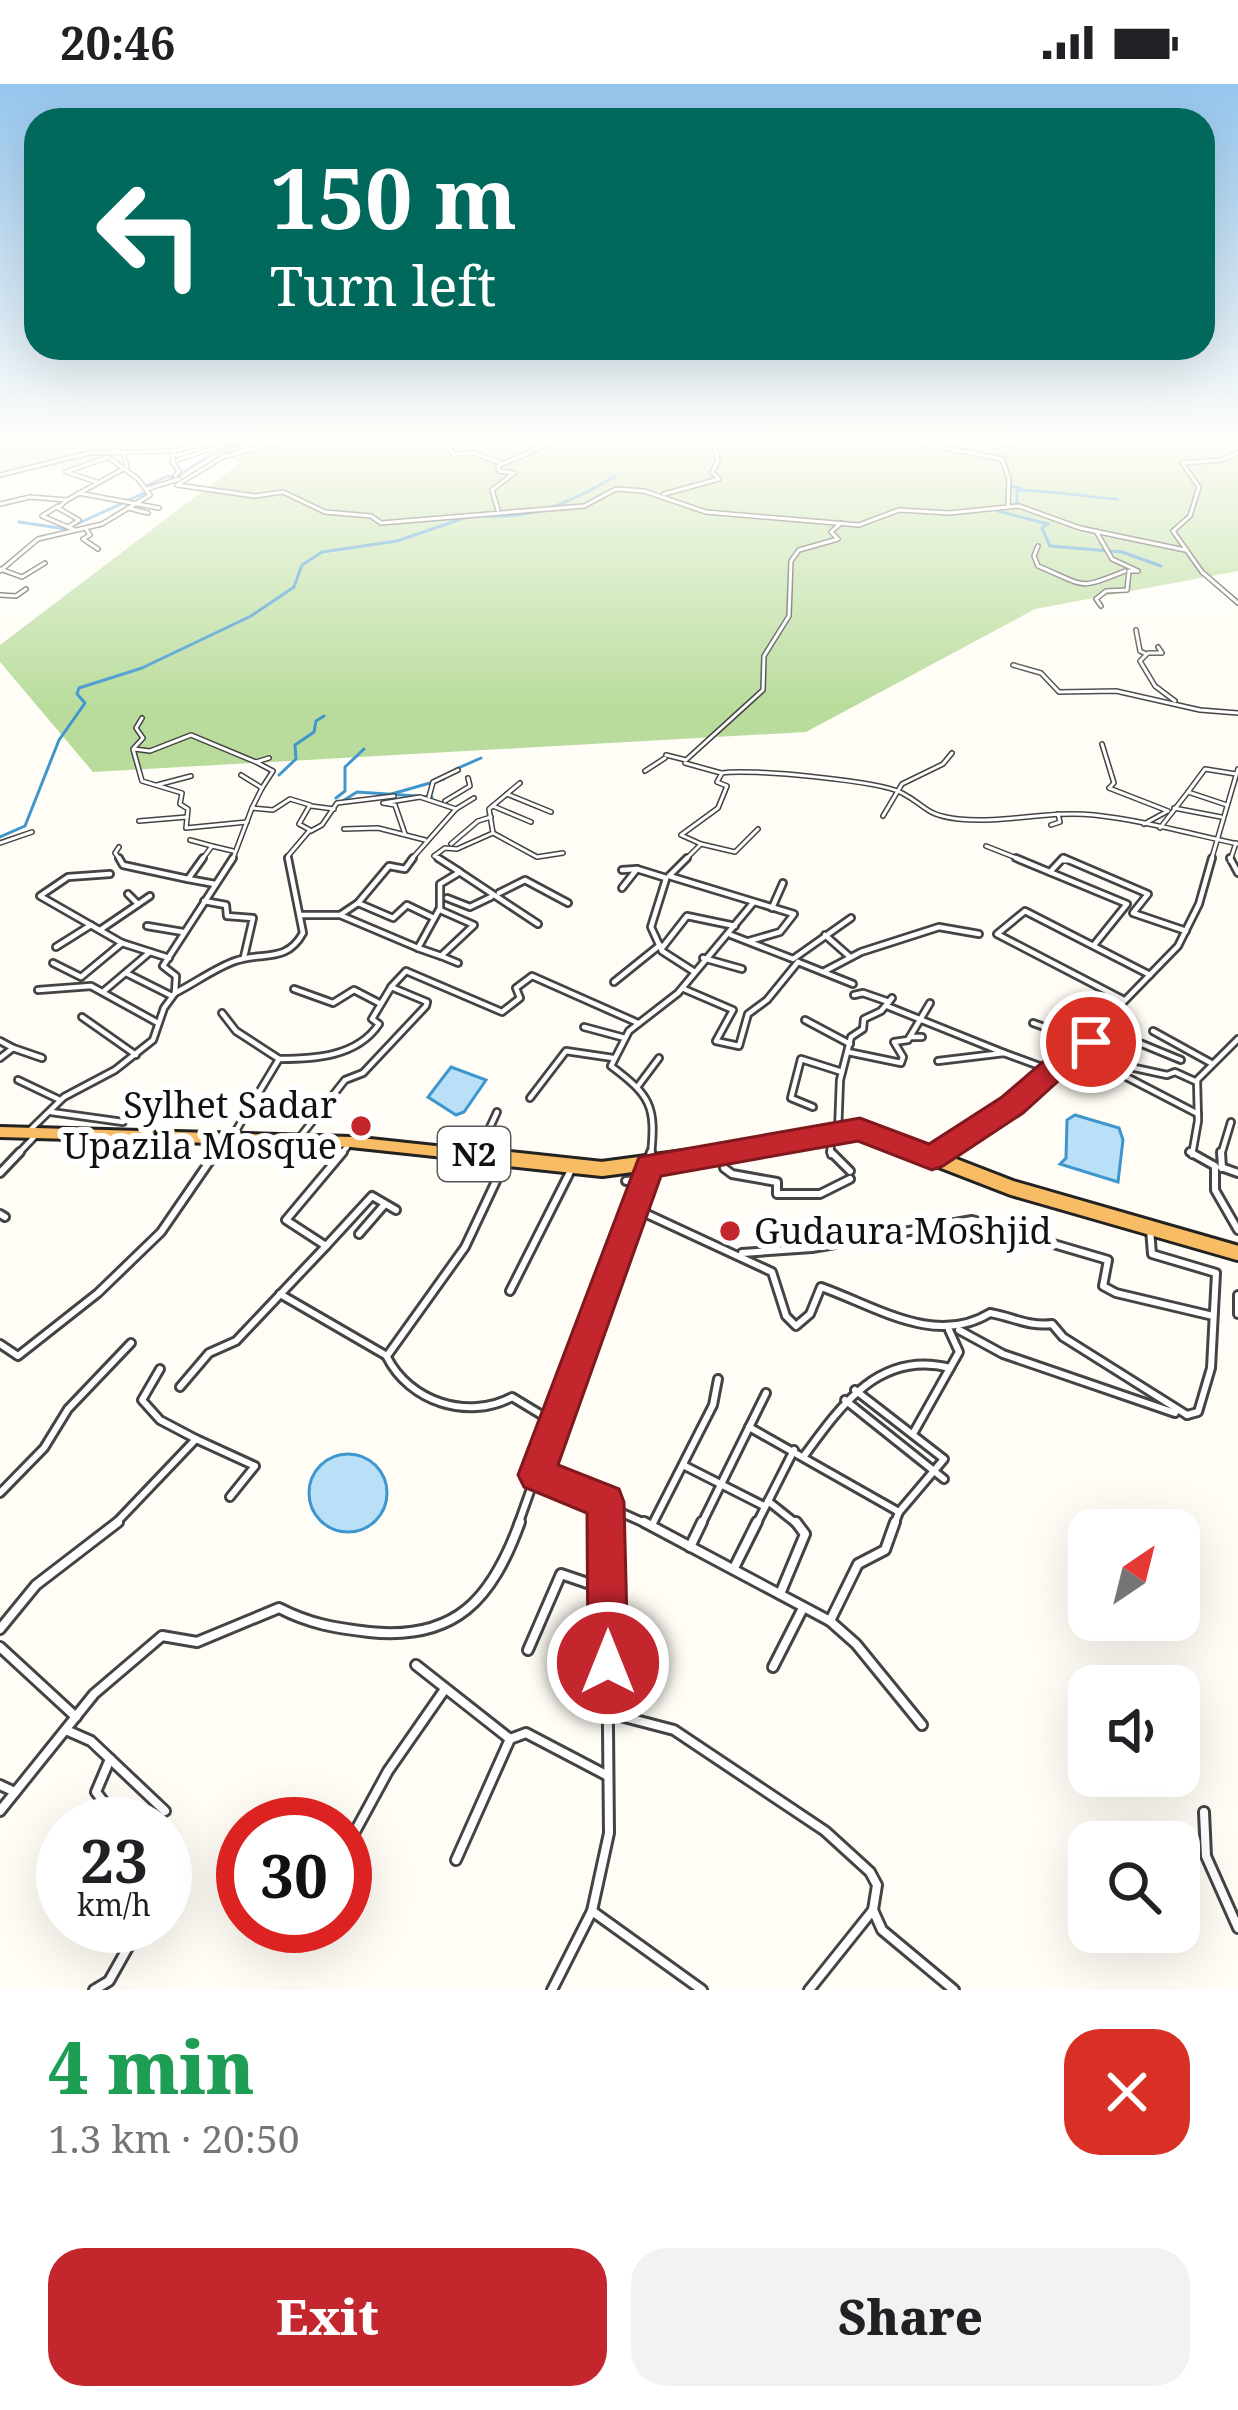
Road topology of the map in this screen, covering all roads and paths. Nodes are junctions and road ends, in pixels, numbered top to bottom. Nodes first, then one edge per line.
1 (61, 531) edge
2 (87, 531) edge
3 (832, 531) edge
4 (1096, 531) joint
5 (1173, 531) edge
6 (1038, 546) dead end
7 (98, 549) dead end
8 (1185, 550) junction
9 (45, 563) dead end
10 (1, 570) edge
11 (1108, 570) dead end
12 (1127, 571) junction
13 (26, 589) dead end
14 (0, 595) edge
15 (1238, 603) edge
16 (1101, 606) dead end
17 (1136, 630) dead end
18 (1158, 647) dead end
19 (1147, 651) junction
20 (1012, 665) dead end
21 (1164, 698) junction
22 (1238, 712) edge
23 (142, 718) dead end
24 (1102, 744) dead end
25 (133, 749) junction
26 (952, 754) dead end
27 (269, 758) dead end
28 (665, 758) junction
29 (256, 762) junction
30 (458, 770) dead end
31 (644, 771) dead end
32 (1237, 771) edge
33 (722, 773) junction
34 (242, 775) dead end
35 (190, 776) dead end
36 (468, 778) dead end
37 (520, 783) dead end
38 (157, 785) junction
39 (262, 788) junction
40 (900, 791) junction
41 (1188, 792) junction
42 (507, 794) junction
43 (400, 796) junction
44 (428, 798) junction
45 (474, 798) dead end
46 (443, 803) junction
47 (1227, 805) junction
48 (311, 806) junction
49 (493, 806) junction
50 (252, 808) junction
51 (334, 809) junction
52 (456, 809) junction
53 (1171, 810) junction
54 (551, 812) dead end
55 (1058, 814) junction
56 (883, 816) dead end
57 (188, 817) junction
58 (491, 817) junction
59 (1223, 818) junction
60 (139, 821) dead end
61 (247, 822) junction
62 (530, 822) dead end
63 (1143, 824) junction
64 (1051, 825) dead end
65 (1160, 828) junction
66 (344, 829) dead end
67 (758, 830) dead end
68 (32, 832) dead end
69 (309, 832) junction
70 (494, 833) junction
71 (405, 834) junction
72 (190, 840) dead end
73 (425, 840) junction
74 (1216, 841) junction
75 (0, 843) edge
76 (1237, 843) edge
77 (701, 844) junction
78 (212, 846) junction
79 (119, 847) dead end
80 (986, 847) dead end
81 (443, 849) junction
82 (236, 852) junction
83 (562, 854) dead end
84 (622, 869) dead end
85 (637, 869) junction
86 (460, 872) junction
87 (1050, 872) junction
88 (1238, 873) edge
89 (110, 874) dead end
90 (667, 877) junction
91 (188, 879) junction
92 (215, 884) junction
93 (783, 884) dead end
94 (622, 888) dead end
95 (128, 893) dead end
96 (495, 895) junction
97 (150, 896) dead end
98 (447, 898) dead end
99 (78, 902) dead end
100 (204, 902) junction
101 (753, 902) junction
102 (358, 903) junction
103 (568, 903) dead end
104 (138, 904) junction
105 (772, 908) junction
106 (65, 910) junction
107 (439, 910) junction
108 (340, 915) junction
109 (299, 916) junction
110 (434, 918) junction
111 (851, 918) dead end
112 (538, 924) dead end
113 (91, 925) junction
114 (147, 926) dead end
115 (735, 926) junction
116 (100, 931) junction
117 (1187, 931) junction
118 (185, 932) junction
119 (729, 934) junction
120 (825, 934) junction
121 (979, 934) dead end
122 (749, 941) junction
123 (122, 943) junction
124 (1094, 945) junction
125 (56, 947) dead end
126 (660, 947) junction
127 (418, 948) junction
128 (150, 952) junction
129 (441, 956) junction
130 (850, 957) junction
131 (169, 958) junction
132 (703, 958) junction
133 (245, 959) junction
134 (796, 961) junction
135 (53, 963) dead end
136 (458, 963) dead end
137 (742, 969) dead end
138 (694, 972) junction
139 (823, 972) junction
140 (126, 973) junction
141 (1150, 975) junction
142 (83, 976) junction
143 (614, 982) dead end
144 (853, 984) dead end
145 (73, 985) junction
146 (391, 987) junction
147 (682, 988) junction
148 (294, 989) dead end
149 (38, 990) dead end
150 (104, 991) junction
151 (173, 994) junction
152 (854, 995) dead end
153 (1123, 1000) junction
154 (889, 1002) junction
155 (379, 1003) junction
156 (930, 1003) dead end
157 (222, 1013) dead end
158 (82, 1017) dead end
159 (805, 1020) dead end
160 (920, 1020) junction
161 (158, 1023) junction
162 (1033, 1023) dead end
163 (639, 1024) junction
164 (1132, 1025) dead end
165 (584, 1027) dead end
166 (1153, 1031) dead end
167 (1119, 1036) junction
168 (910, 1037) junction
169 (922, 1037) dead end
170 (625, 1038) junction
171 (1238, 1039) edge
172 (0, 1041) edge
173 (1084, 1042) junction
174 (850, 1043) junction
175 (13, 1048) junction
176 (848, 1052) junction
177 (1004, 1053) junction
178 (136, 1055) junction
179 (0, 1058) edge
180 (42, 1058) dead end
181 (616, 1058) junction
182 (659, 1058) dead end
183 (280, 1059) junction
184 (938, 1060) dead end
185 (1181, 1060) dead end
186 (1210, 1063) junction
187 (1053, 1071) junction
188 (842, 1072) junction
189 (18, 1080) dead end
190 (1197, 1082) junction
191 (638, 1086) junction
192 (530, 1098) dead end
193 (60, 1100) junction
194 (813, 1107) dead end
195 (49, 1112) junction
196 (497, 1112) dead end
197 (1198, 1114) junction
198 (123, 1122) dead end
199 (1231, 1122) dead end
200 (0, 1132) edge
201 (834, 1132) junction
202 (29, 1136) junction
203 (228, 1140) junction
204 (296, 1142) junction
205 (351, 1142) junction
206 (722, 1152) junction
207 (478, 1154) junction
208 (508, 1157) junction
209 (941, 1162) junction
210 (574, 1165) junction
211 (1219, 1167) junction
212 (648, 1172) junction
213 (0, 1173) edge
214 (1238, 1173) edge
215 (626, 1181) dead end
216 (386, 1204) junction
217 (636, 1209) junction
218 (396, 1210) dead end
219 (1150, 1228) junction
220 (1238, 1230) edge
221 (359, 1234) dead end
222 (326, 1246) junction
223 (736, 1252) junction
224 (1238, 1253) edge
225 (510, 1291) dead end
226 (280, 1294) junction
227 (1238, 1295) edge
228 (1238, 1314) edge
229 (1213, 1316) junction
230 (954, 1330) junction
231 (131, 1343) dead end
232 (0, 1344) edge
233 (387, 1356) junction
234 (950, 1368) junction
235 (160, 1369) dead end
236 (718, 1379) dead end
237 (180, 1387) dead end
238 (855, 1390) junction
239 (766, 1393) dead end
240 (845, 1400) junction
241 (1187, 1415) junction
242 (555, 1423) junction
243 (749, 1427) junction
244 (914, 1432) junction
245 (196, 1438) junction
246 (794, 1450) junction
247 (804, 1456) junction
248 (683, 1466) junction
249 (935, 1470) junction
250 (537, 1475) junction
251 (944, 1479) dead end
252 (720, 1486) junction
253 (0, 1493) edge
254 (230, 1497) dead end
255 (606, 1502) junction
256 (766, 1504) junction
257 (899, 1513) junction
258 (652, 1525) junction
259 (690, 1547) junction
260 (734, 1568) junction
261 (608, 1590) junction
262 (779, 1594) junction
263 (803, 1608) junction
264 (830, 1621) junction
265 (0, 1629) edge
266 (0, 1648) edge
267 (528, 1650) dead end
268 (416, 1665) dead end
269 (773, 1667) dead end
270 (445, 1689) junction
271 (605, 1712) junction
272 (76, 1717) junction
273 (922, 1725) dead end
274 (65, 1730) junction
275 (510, 1739) junction
276 (110, 1759) junction
277 (608, 1776) junction
278 (0, 1785) edge
279 (15, 1792) junction
280 (100, 1797) edge
281 (150, 1797) edge
282 (372, 1800) edge
283 (0, 1811) edge
284 (1204, 1812) dead end
285 (456, 1860) dead end
286 (592, 1910) junction
287 (873, 1910) junction
288 (1238, 1928) edge
289 (125, 1953) edge
290 (94, 1990) edge
291 (552, 1990) edge
292 (702, 1990) edge
293 (809, 1990) edge
294 (954, 1990) edge

1 - 10 street
2 - 7 street
3 - 28 street
4 - 8 street
4 - 12 street
5 - 8 street
6 - 12 street
8 - 15 street
9 - 10 street
11 - 12 street
12 - 16 street
13 - 14 street
17 - 19 street
18 - 19 street
19 - 21 street
20 - 21 street
21 - 22 street
23 - 25 street
24 - 53 street
25 - 29 street
25 - 38 street
26 - 40 street
27 - 29 street
28 - 31 street
28 - 33 street
29 - 39 street
30 - 44 street
32 - 41 street
32 - 47 street
33 - 40 street
33 - 77 street
34 - 39 street
35 - 38 street
36 - 46 street
37 - 42 street
38 - 57 street
39 - 50 street
40 - 55 street
40 - 56 street
41 - 47 street
41 - 53 street
42 - 49 street
42 - 54 street
43 - 44 street
43 - 51 street
43 - 71 street
44 - 46 street
45 - 52 street
46 - 52 street
47 - 59 street
48 - 50 street
48 - 51 street
48 - 69 street
49 - 58 street
49 - 62 street
50 - 61 street
51 - 69 street
52 - 73 street
53 - 59 street
53 - 63 street
53 - 65 street
55 - 63 street
55 - 64 street
57 - 60 street
57 - 61 street
58 - 70 street
58 - 81 street
59 - 74 street
61 - 82 street
63 - 65 street
65 - 74 street
66 - 71 street
67 - 77 street
68 - 75 street
69 - 109 street
70 - 81 street
70 - 83 street
71 - 73 street
72 - 78 street
73 - 102 street
74 - 76 street
74 - 117 street
76 - 88 street
77 - 90 street
78 - 82 street
78 - 91 street
79 - 91 street
80 - 87 street
81 - 86 street
82 - 92 street
84 - 85 street
85 - 90 street
85 - 94 street
86 - 96 street
86 - 107 street
87 - 117 street
87 - 124 street
89 - 106 street
90 - 101 street
90 - 126 street
91 - 92 street
92 - 100 street
93 - 105 street
95 - 104 street
96 - 98 street
96 - 103 street
96 - 112 street
97 - 104 street
99 - 106 street
100 - 118 street
100 - 133 street
101 - 105 street
101 - 115 street
102 - 108 street
102 - 110 street
104 - 116 street
105 - 122 street
106 - 113 street
107 - 110 street
107 - 129 street
108 - 109 street
108 - 127 street
109 - 133 street
110 - 127 street
111 - 120 street
113 - 116 street
113 - 125 street
114 - 118 street
115 - 119 street
115 - 126 street
116 - 123 street
117 - 141 street
118 - 131 street
119 - 122 street
119 - 132 street
120 - 130 street
120 - 134 street
121 - 130 street
122 - 134 street
123 - 128 street
123 - 142 street
124 - 141 street
124 - 153 street
126 - 138 street
126 - 143 street
127 - 129 street
128 - 131 street
128 - 140 street
129 - 136 street
130 - 139 street
131 - 151 street
132 - 137 street
132 - 138 street
133 - 151 street
134 - 139 street
134 - 147 street
135 - 142 street
138 - 147 street
139 - 144 street
140 - 150 street
140 - 151 street
141 - 153 street
142 - 145 street
145 - 149 street
145 - 150 street
146 - 155 street
146 - 163 street
146 - 204 street
147 - 163 street
148 - 155 street
150 - 161 street
151 - 161 street
152 - 154 street
153 - 173 street
154 - 160 street
154 - 174 street
155 - 183 street
156 - 160 street
157 - 183 street
158 - 178 street
159 - 174 street
160 - 168 street
160 - 177 street
161 - 178 street
162 - 173 street
163 - 170 street
164 - 167 street
165 - 170 street
166 - 186 street
167 - 173 street
167 - 185 street
168 - 169 street
168 - 176 street
170 - 181 street
171 - 186 street
172 - 175 street
173 - 187 street
174 - 176 street
175 - 179 street
175 - 180 street
176 - 188 street
177 - 184 street
177 - 187 street
178 - 193 street
181 - 191 street
181 - 192 street
182 - 191 street
183 - 203 street
186 - 190 street
187 - 209 street
188 - 194 street
188 - 201 street
189 - 193 street
190 - 197 street
190 - 197 street
191 - 212 street
193 - 195 street
195 - 198 street
195 - 202 street
196 - 207 street
197 - 211 street
199 - 211 street
200 - 202 highway, N2
201 - 206 highway, N2
201 - 206 street
201 - 209 highway, N2
202 - 203 highway, N2
202 - 213 street
203 - 204 highway, N2
203 - 232 street
204 - 205 highway, N2
205 - 207 highway, N2
205 - 222 street
206 - 212 highway, N2
207 - 208 highway, N2
208 - 210 highway, N2
208 - 233 street
209 - 219 highway, N2
210 - 212 highway, N2
210 - 225 street
211 - 214 street
211 - 220 street
212 - 215 street
212 - 217 street
216 - 218 street
216 - 221 street
216 - 222 street
217 - 223 street
217 - 242 street
219 - 224 highway, N2
219 - 229 street
222 - 226 street
223 - 229 street
223 - 230 street
226 - 233 street
226 - 237 street
227 - 228 street
229 - 241 street
230 - 234 street
230 - 241 street
230 - 241 street
231 - 253 street
233 - 242 street
234 - 238 street
234 - 244 street
235 - 245 street
236 - 248 street
238 - 240 street
238 - 244 street
239 - 243 street
240 - 247 street
240 - 249 street
242 - 250 street
243 - 246 street
243 - 252 street
244 - 249 street
245 - 254 street
245 - 265 street
246 - 247 street
246 - 256 street
247 - 257 street
248 - 252 street
248 - 258 street
249 - 251 street
249 - 257 street
250 - 255 street
250 - 272 street
252 - 256 street
252 - 259 street
255 - 258 street
255 - 261 street
256 - 260 street
256 - 262 street
257 - 264 street
258 - 259 street
259 - 260 street
260 - 262 street
261 - 267 street
261 - 271 street
262 - 263 street
263 - 264 street
263 - 269 street
264 - 273 street
266 - 272 street
268 - 270 street
270 - 275 street
270 - 282 street
271 - 277 street
271 - 287 street
272 - 274 street
274 - 276 street
274 - 279 street
275 - 277 street
275 - 285 street
276 - 280 street
276 - 281 street
277 - 286 street
278 - 279 street
279 - 283 street
284 - 288 street
286 - 291 street
286 - 292 street
287 - 293 street
287 - 294 street
289 - 290 street

